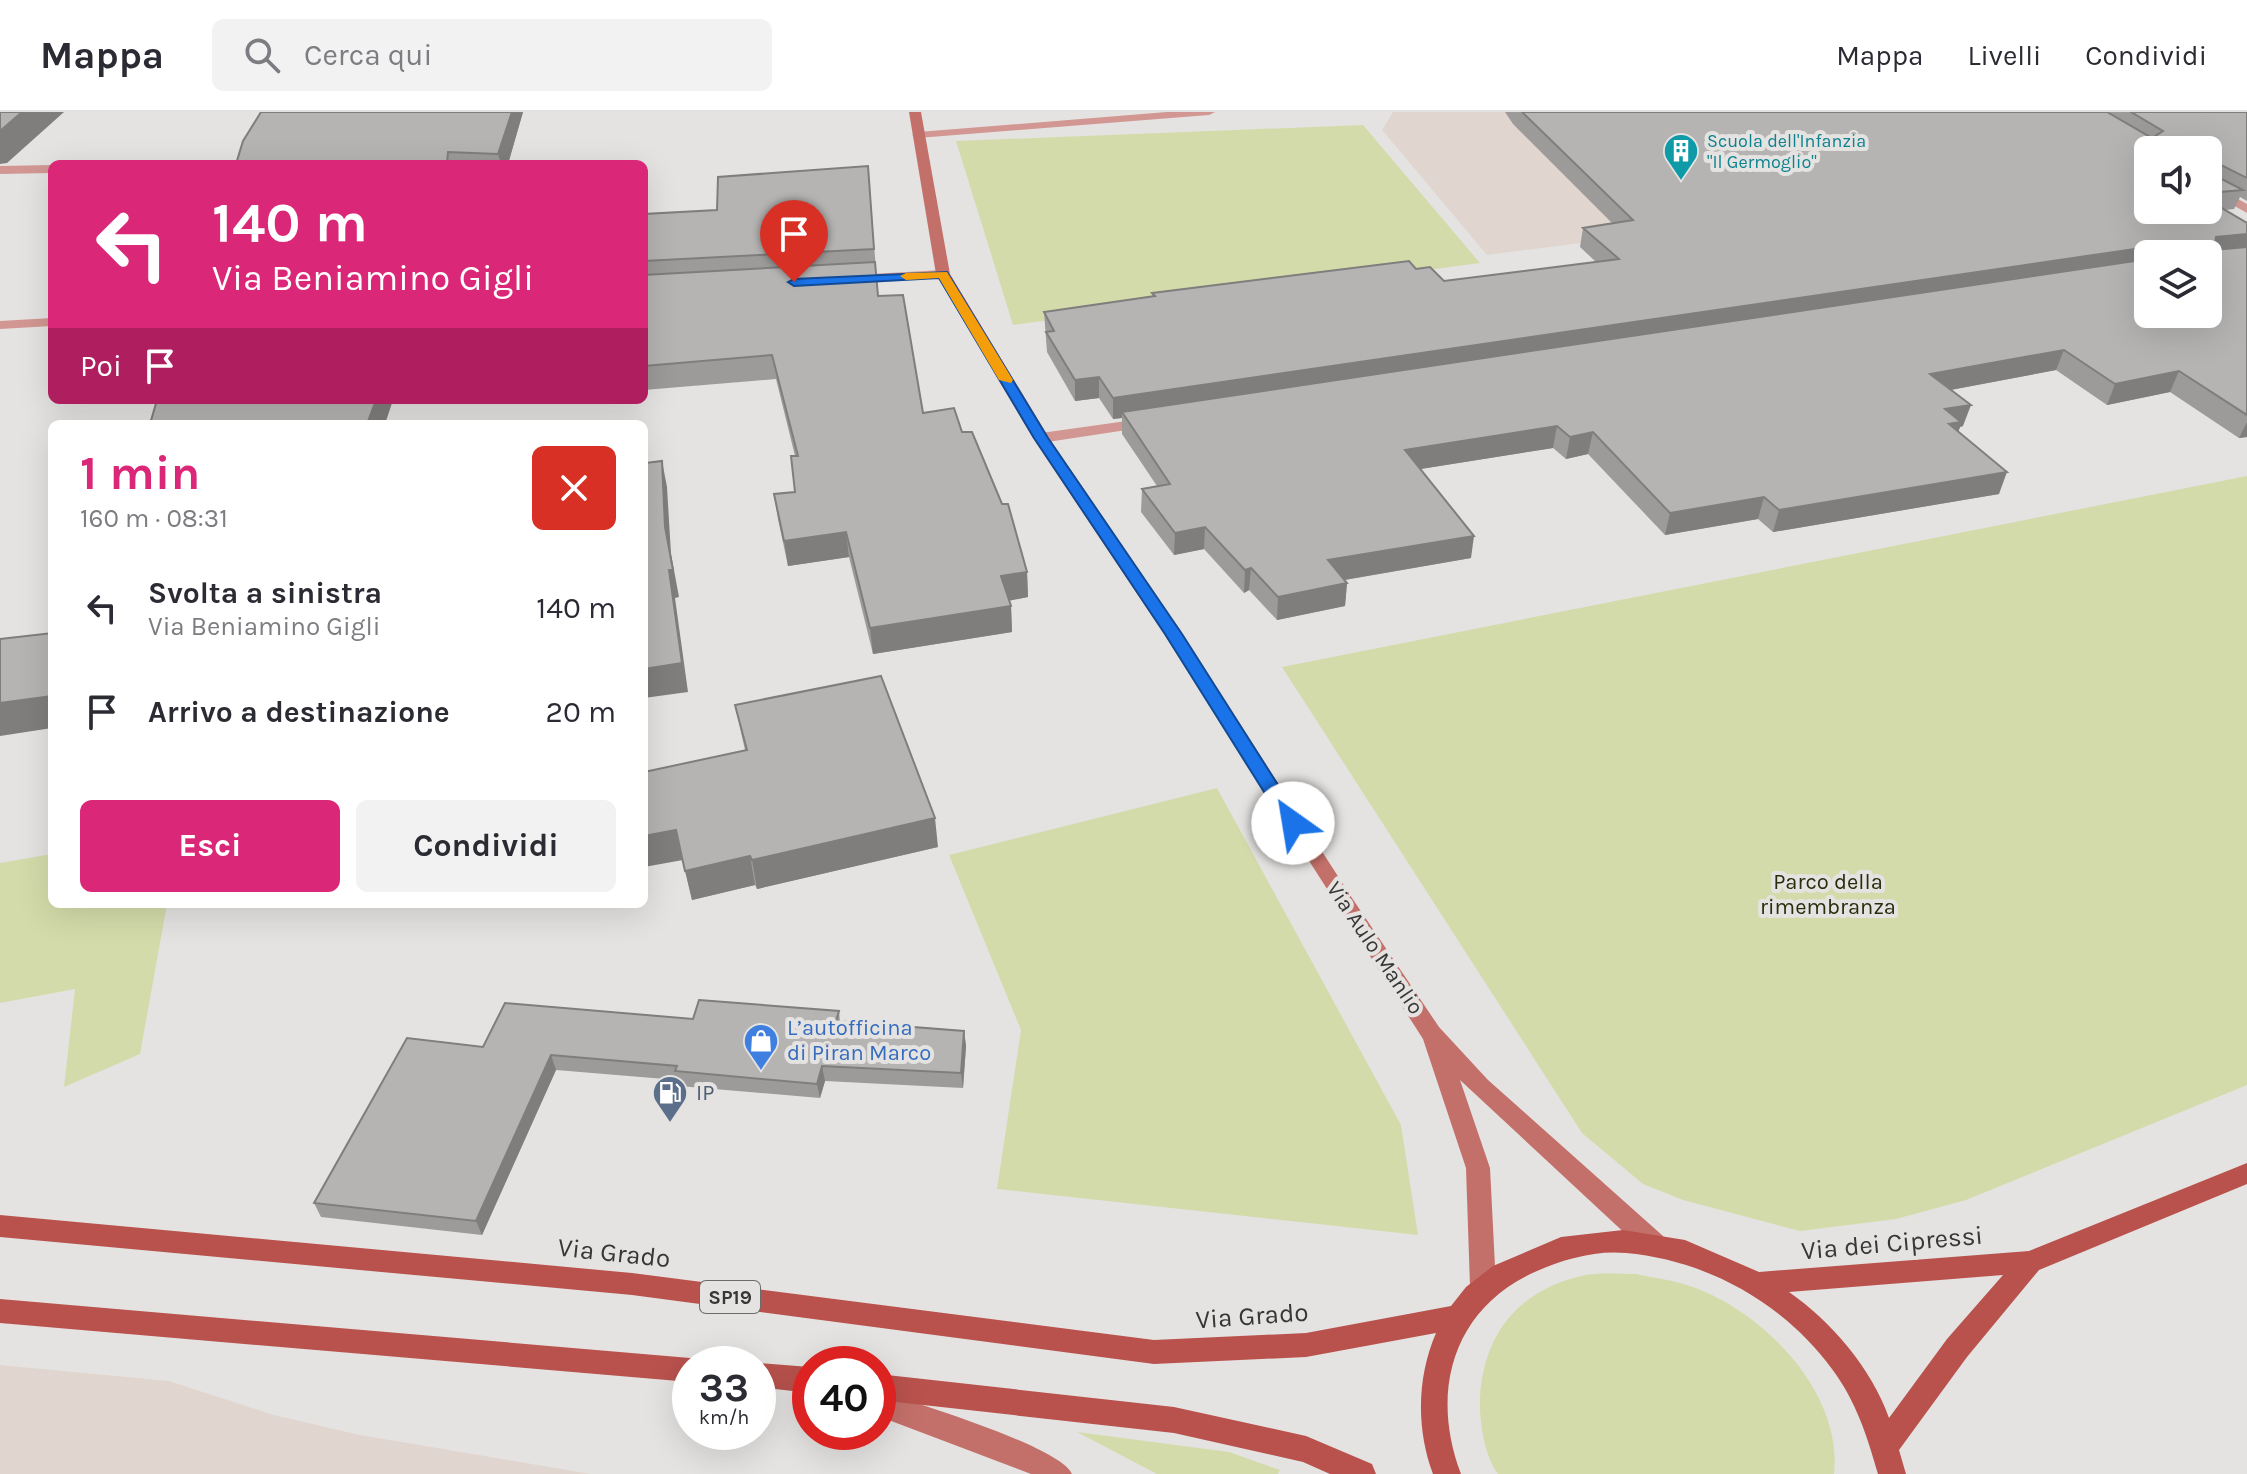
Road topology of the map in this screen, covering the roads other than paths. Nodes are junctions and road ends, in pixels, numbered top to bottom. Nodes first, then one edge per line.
1 (915, 112) edge
2 (1209, 112) edge
3 (918, 135) junction
4 (48, 169) edge
5 (0, 170) edge
6 (2222, 194) edge
7 (2247, 209) edge
8 (943, 274) junction
9 (833, 280) edge
10 (48, 322) edge
11 (0, 325) edge
12 (1167, 420) edge
13 (1041, 438) junction
14 (1431, 1033) junction
15 (2247, 1173) edge
16 (0, 1226) edge
17 (1654, 1244) junction
18 (2030, 1262) junction
19 (1758, 1283) junction
20 (1483, 1286) junction
21 (0, 1311) edge
22 (1457, 1317) junction
23 (672, 1368) edge
24 (896, 1389) edge
25 (896, 1410) edge
26 (1887, 1444) junction
27 (1058, 1474) edge
28 (1362, 1474) edge
29 (1447, 1474) edge
30 (1892, 1474) edge

1 - 3 street, Via Aulo Manlio
2 - 3 street
3 - 8 street, Via Aulo Manlio
4 - 5 street
6 - 7 street
8 - 9 street
8 - 13 street, Via Aulo Manlio
10 - 11 street
12 - 13 street
13 - 14 street, Via Aulo Manlio
14 - 17 street, Via Aulo Manlio
14 - 20 street, Via Aulo Manlio
15 - 18 main road, Via dei Cipressi
16 - 22 main road, Via Grado / SP19
17 - 19 main road
17 - 20 main road
18 - 19 main road, Via dei Cipressi
18 - 26 main road, Via dei Cipressi
19 - 26 main road
20 - 22 main road
21 - 23 main road
22 - 29 main road
24 - 28 main road
25 - 27 street
26 - 30 main road

